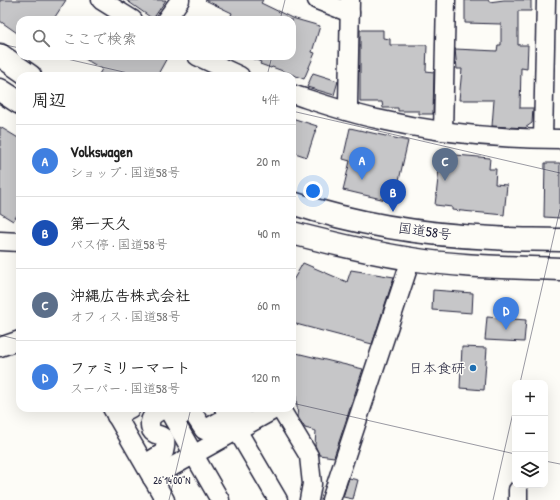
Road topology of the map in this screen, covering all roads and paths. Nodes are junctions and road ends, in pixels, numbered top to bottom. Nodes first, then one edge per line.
1 (102, 0) edge
2 (180, 0) edge
3 (317, 0) edge
4 (446, 0) edge
5 (546, 0) edge
6 (350, 6) edge
7 (127, 16) edge
8 (169, 16) edge
9 (0, 55) edge
10 (206, 60) edge
11 (24, 72) edge
12 (231, 72) edge
13 (0, 90) edge
14 (296, 95) edge
15 (16, 100) edge
16 (347, 111) junction
17 (443, 131) junction
18 (551, 138) edge
19 (296, 204) edge
20 (296, 234) edge
21 (560, 240) edge
22 (0, 241) edge
23 (16, 242) edge
24 (411, 259) junction
25 (560, 269) edge
26 (16, 341) edge
27 (0, 347) edge
28 (120, 412) edge
29 (169, 412) edge
30 (192, 412) edge
31 (256, 412) edge
32 (281, 412) edge
33 (233, 416) edge
34 (194, 455) junction
35 (148, 471) junction
36 (166, 500) edge
37 (220, 500) edge
38 (278, 500) edge
39 (309, 500) edge
40 (331, 500) edge

1 - 7 street
2 - 8 street
3 - 6 street
4 - 17 street
5 - 18 street
6 - 16 street
9 - 11 highway
10 - 12 street
13 - 15 highway
14 - 16 street
16 - 17 street
17 - 18 street
19 - 21 highway, 国道58号
20 - 24 highway, 国道58号
22 - 23 street
24 - 25 highway, 国道58号
24 - 40 street
26 - 27 street
28 - 35 street
29 - 34 street
29 - 35 street
30 - 33 street
31 - 33 street
32 - 39 street
33 - 34 street
33 - 38 street
34 - 35 street
34 - 37 street
35 - 36 street

